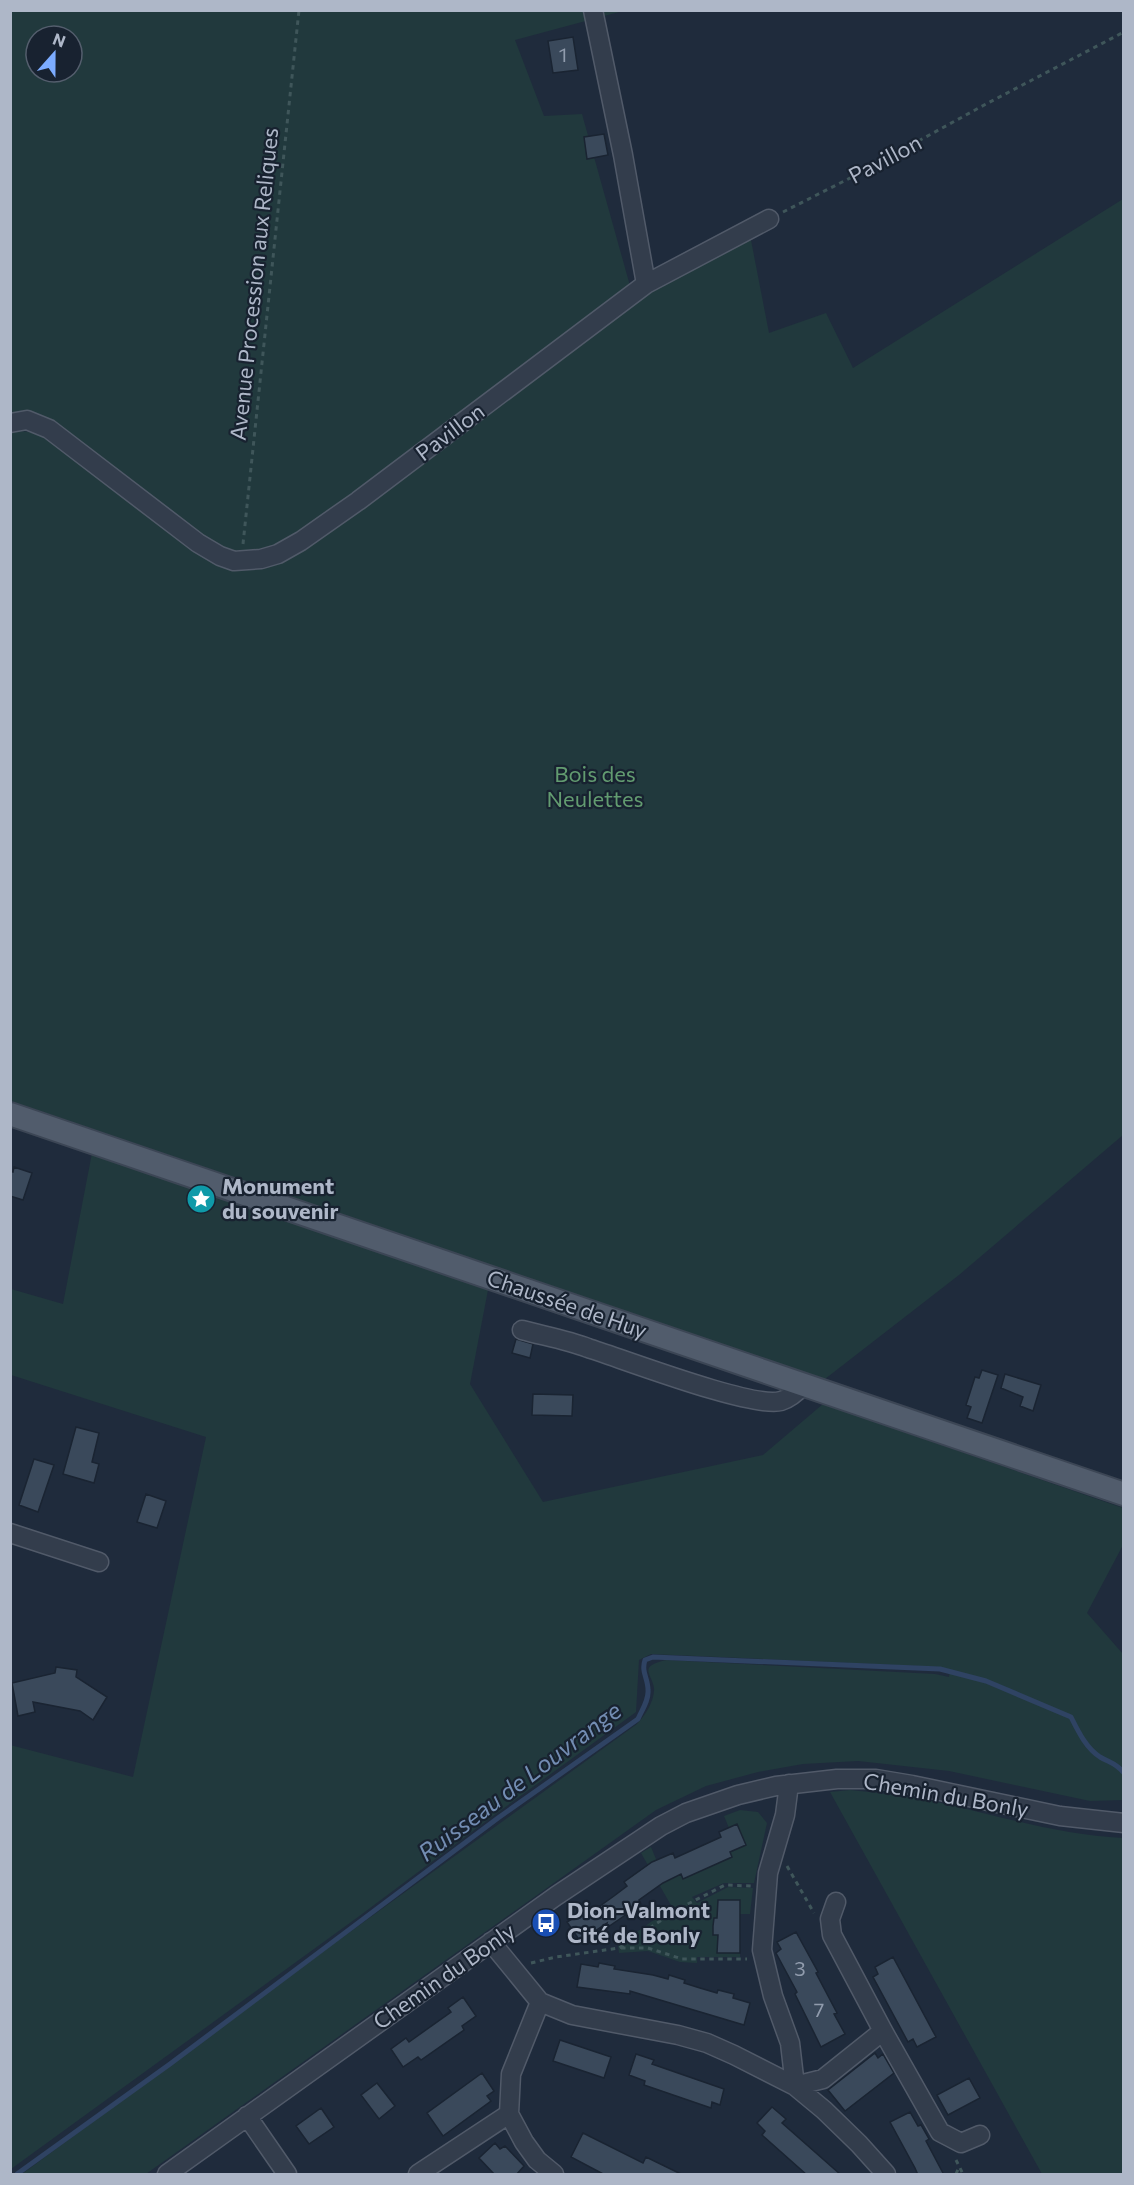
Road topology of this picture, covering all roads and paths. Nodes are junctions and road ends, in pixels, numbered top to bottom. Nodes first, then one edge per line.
1 (299, 10) edge
2 (593, 10) edge
3 (1124, 33) edge
4 (769, 219) joint
5 (646, 284) junction
6 (10, 423) edge
7 (245, 561) junction
8 (10, 1114) edge
9 (522, 1330) dead end
10 (803, 1385) junction
11 (1124, 1494) edge
12 (10, 1533) edge
13 (99, 1562) dead end
14 (789, 1784) junction
15 (1124, 1823) edge
16 (776, 1846) junction
17 (767, 1887) junction
18 (837, 1902) dead end
19 (832, 1935) junction
20 (491, 1942) junction
21 (619, 1948) junction
22 (764, 1959) junction
23 (513, 1971) junction
24 (540, 2002) junction
25 (882, 2031) junction
26 (795, 2086) junction
27 (509, 2115) junction
28 (247, 2116) junction
29 (980, 2135) dead end
30 (959, 2167) dead end
31 (167, 2175) edge
32 (286, 2175) edge
33 (418, 2175) edge
34 (554, 2175) edge
35 (886, 2175) edge
36 (956, 2175) edge

1 - 7 path, Avenue Procession aux Reliques
2 - 5 street
3 - 4 path, Pavillon
4 - 5 street, Pavillon
5 - 7 street, Pavillon
6 - 7 street
8 - 10 main road, Chaussée de Huy
9 - 10 street
10 - 11 main road, Chaussée de Huy
12 - 13 street
14 - 15 street, Chemin du Bonly
14 - 16 street
14 - 20 street, Chemin du Bonly
16 - 17 street
16 - 19 path
17 - 21 path
17 - 22 street
18 - 19 street
19 - 25 street
20 - 23 street
20 - 28 street, Chemin du Bonly
21 - 22 path
21 - 23 path
22 - 26 street
23 - 24 street
24 - 26 street
24 - 27 street
25 - 26 street
25 - 29 street
26 - 35 street
27 - 33 street
27 - 34 street
28 - 31 street, Chemin du Bonly
28 - 32 street
30 - 36 path

